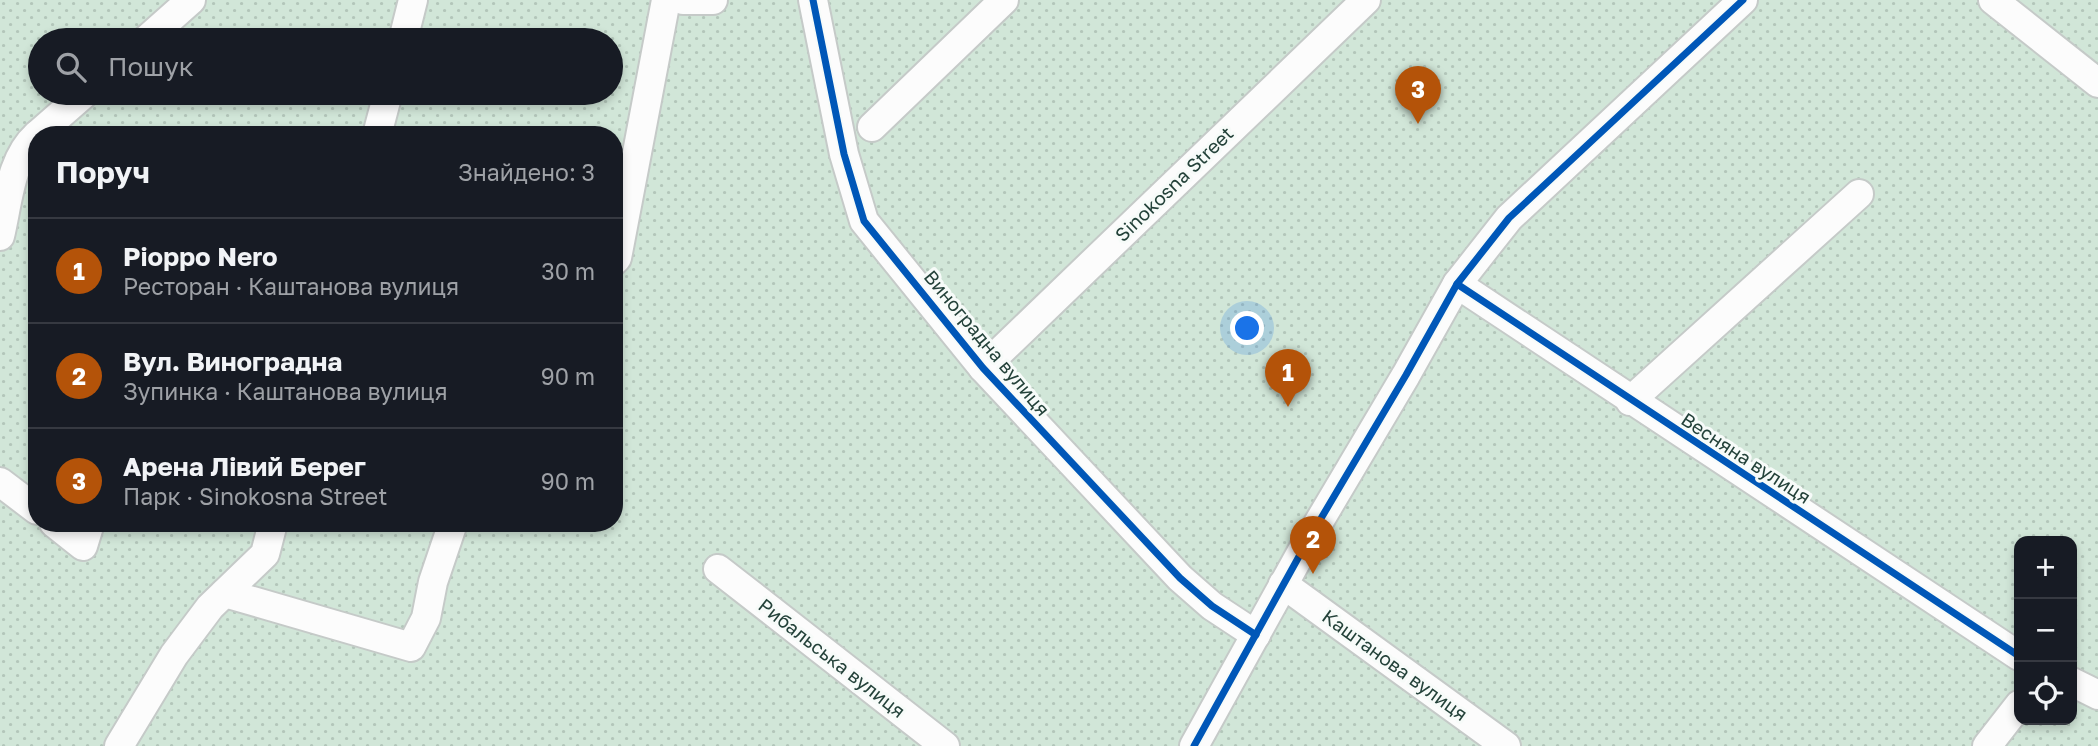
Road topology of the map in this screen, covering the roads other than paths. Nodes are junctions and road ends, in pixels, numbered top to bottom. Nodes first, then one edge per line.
1 (191, 0) edge
2 (413, 0) edge
3 (666, 0) edge
4 (686, 0) edge
5 (713, 0) edge
6 (813, 0) edge
7 (1004, 0) edge
8 (1366, 0) edge
9 (1993, 0) edge
10 (1738, 2) edge
11 (160, 28) edge
12 (405, 28) edge
13 (2098, 83) edge
14 (71, 105) edge
15 (385, 105) edge
16 (47, 126) edge
17 (379, 126) edge
18 (872, 127) dead end
19 (28, 142) edge
20 (1859, 194) dead end
21 (623, 226) edge
22 (0, 236) edge
23 (1457, 284) junction
24 (983, 368) junction
25 (1630, 401) junction
26 (0, 482) edge
27 (28, 503) edge
28 (65, 532) edge
29 (87, 532) edge
30 (271, 532) edge
31 (450, 532) edge
32 (718, 569) dead end
33 (1283, 584) junction
34 (225, 593) junction
35 (1256, 635) junction
36 (2014, 653) edge
37 (2077, 684) edge
38 (2098, 695) edge
39 (2014, 711) edge
40 (119, 746) edge
41 (945, 746) edge
42 (1194, 746) edge
43 (1506, 746) edge
44 (1987, 746) edge

1 - 11 street
2 - 12 street
3 - 21 street
4 - 5 street
6 - 24 street, Виноградна вулиця
7 - 18 street
8 - 24 street, Sinokosna Street
9 - 13 street
10 - 23 street
14 - 16 street
15 - 17 street
19 - 22 street
20 - 25 street
23 - 25 street, Весняна вулиця
23 - 33 street
24 - 35 street, Виноградна вулиця
25 - 36 street, Весняна вулиця
26 - 27 street
28 - 29 street
30 - 34 street
31 - 34 street
32 - 41 street, Рибальська вулиця
33 - 35 street
33 - 43 street, Каштанова вулиця
34 - 40 street
35 - 42 street
37 - 38 street
39 - 44 street

